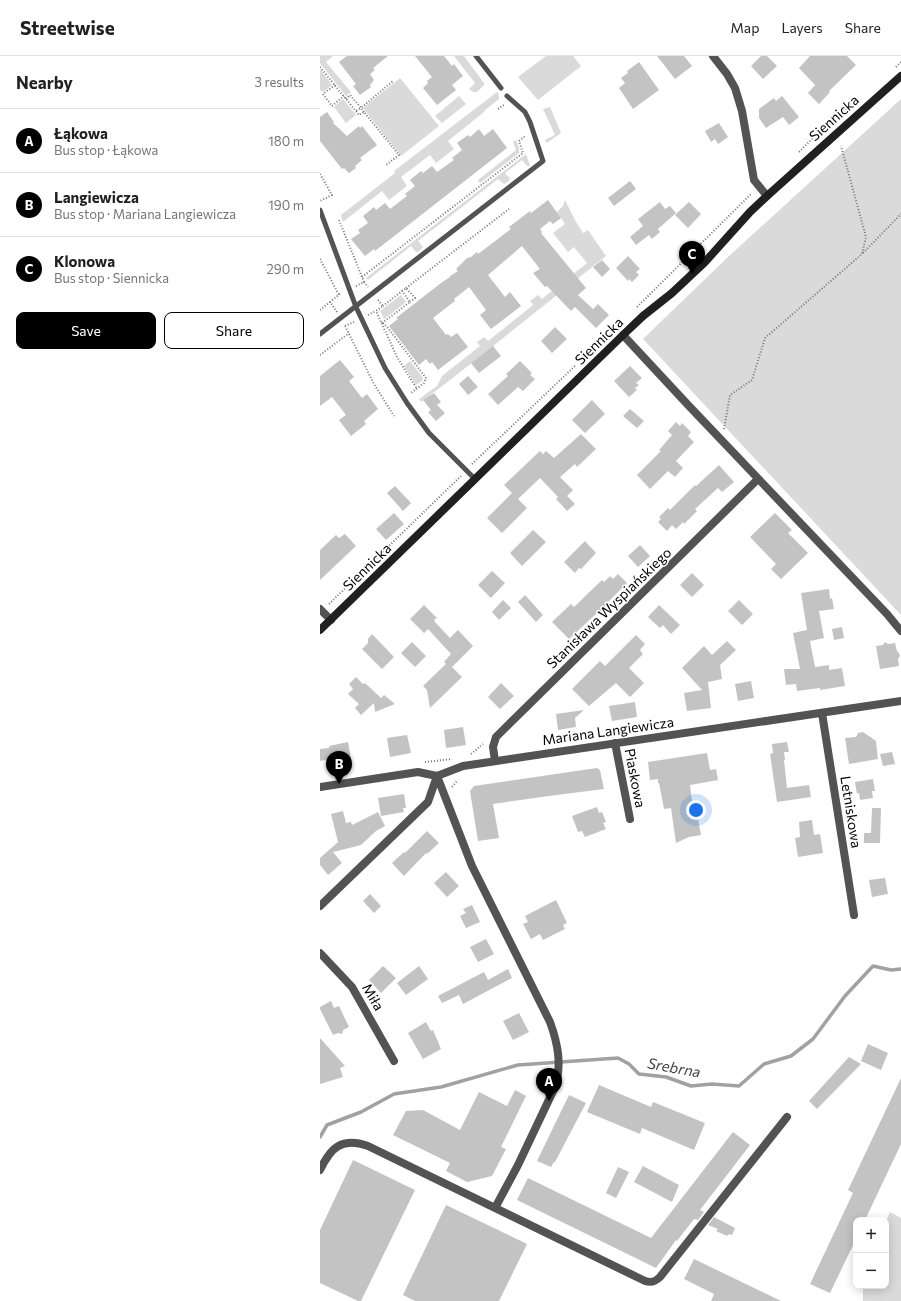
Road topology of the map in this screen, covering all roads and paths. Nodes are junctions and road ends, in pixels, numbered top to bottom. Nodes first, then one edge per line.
1 (476, 56) edge
2 (713, 56) edge
3 (901, 62) edge
4 (320, 66) edge
5 (892, 70) dead end
6 (901, 76) edge
7 (393, 81) dead end
8 (335, 85) junction
9 (501, 88) dead end
10 (508, 96) dead end
11 (345, 97) junction
12 (857, 101) dead end
13 (508, 105) dead end
14 (360, 108) junction
15 (498, 109) dead end
16 (356, 111) junction
17 (364, 112) junction
18 (524, 129) dead end
19 (841, 146) dead end
20 (794, 157) dead end
21 (386, 165) dead end
22 (320, 174) edge
23 (767, 196) junction
24 (320, 201) edge
25 (509, 209) dead end
26 (320, 210) edge
27 (901, 214) edge
28 (339, 220) dead end
29 (322, 222) edge
30 (862, 254) junction
31 (320, 259) edge
32 (362, 277) junction
33 (364, 282) junction
34 (406, 288) junction
35 (349, 289) junction
36 (402, 291) junction
37 (373, 294) junction
38 (339, 295) junction
39 (330, 302) junction
40 (410, 302) junction
41 (356, 306) junction
42 (383, 306) junction
43 (320, 310) edge
44 (341, 318) junction
45 (382, 323) junction
46 (349, 333) junction
47 (320, 334) edge
48 (623, 335) junction
49 (320, 356) edge
50 (417, 389) junction
51 (410, 394) dead end
52 (394, 416) dead end
53 (723, 442) junction
54 (469, 461) dead end
55 (472, 464) dead end
56 (462, 474) dead end
57 (475, 479) junction
58 (758, 480) junction
59 (323, 608) edge
60 (331, 620) junction
61 (320, 630) edge
62 (901, 632) edge
63 (901, 701) edge
64 (822, 713) junction
65 (488, 741) dead end
66 (615, 743) junction
67 (468, 756) dead end
68 (454, 758) dead end
69 (495, 761) junction
70 (423, 762) dead end
71 (437, 776) junction
72 (320, 787) edge
73 (630, 819) dead end
74 (320, 906) edge
75 (854, 916) dead end
76 (320, 953) edge
77 (394, 1061) dead end
78 (787, 1117) dead end
79 (320, 1170) edge
80 (495, 1208) junction

1 - 9 lane
2 - 23 street
3 - 5 path
4 - 8 path
6 - 23 main road, Siennicka
7 - 14 path
8 - 11 path
8 - 11 path
10 - 37 lane
11 - 14 path
11 - 16 path
12 - 20 path
13 - 15 path
14 - 16 path
14 - 17 path
16 - 17 path
17 - 21 path
18 - 32 path
19 - 30 path
22 - 24 path
23 - 48 main road, Siennicka
25 - 34 path
26 - 29 lane
27 - 30 path
28 - 32 path
29 - 35 lane
30 - 53 path
31 - 38 path
32 - 33 path
33 - 35 path
33 - 37 path
34 - 36 path
34 - 40 path
35 - 38 path
35 - 41 lane
36 - 40 path
36 - 42 path
37 - 41 lane
37 - 42 path
38 - 39 path
39 - 43 path
39 - 44 path
40 - 45 path
41 - 44 lane
41 - 57 lane
42 - 45 path
44 - 46 path
44 - 47 lane
45 - 50 path
45 - 50 path
46 - 49 path
46 - 52 path
48 - 53 street
48 - 57 main road, Siennicka
50 - 51 path
53 - 58 street
54 - 55 path
56 - 59 path
57 - 60 main road, Siennicka
58 - 62 street
58 - 69 street, Stanisława Wyspiańskiego
59 - 60 street
60 - 61 main road, Siennicka
63 - 64 street, Mariana Langiewicza
64 - 66 street, Mariana Langiewicza
64 - 75 street, Letniskowa
65 - 67 path
66 - 69 street, Mariana Langiewicza
66 - 73 street, Piaskowa
68 - 70 path
69 - 71 street, Mariana Langiewicza
71 - 72 street
71 - 74 street
71 - 80 street
76 - 77 street, Miła
78 - 80 street
79 - 80 street

